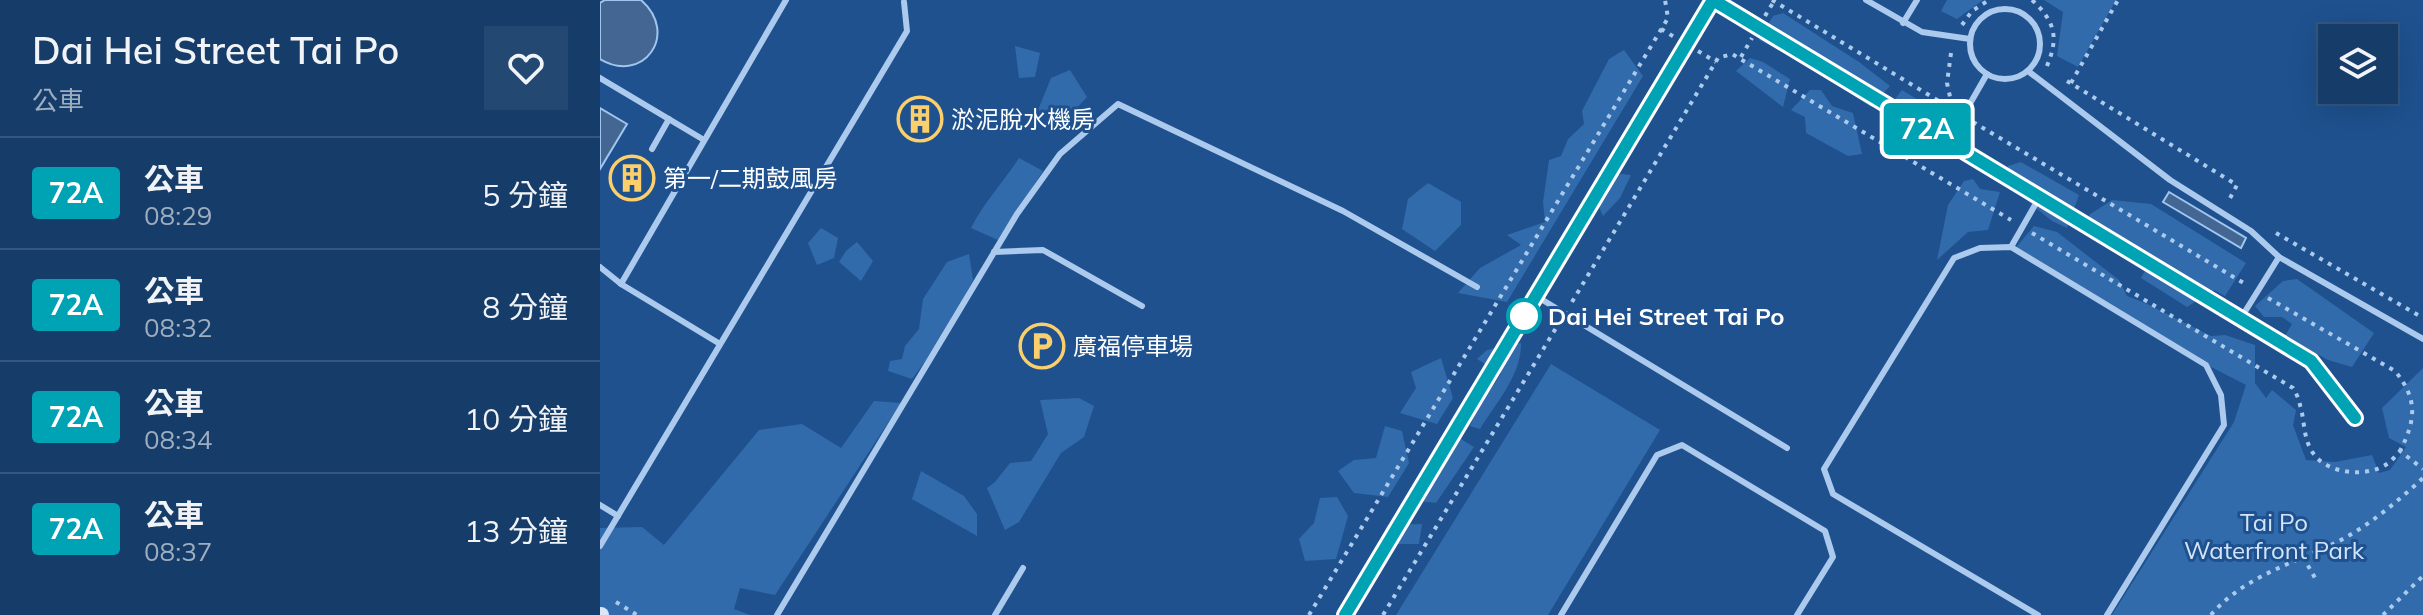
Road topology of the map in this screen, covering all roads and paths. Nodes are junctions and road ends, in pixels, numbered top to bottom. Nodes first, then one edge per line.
1 (786, 0) edge
2 (1665, 0) edge
3 (1713, 0) edge
4 (1772, 0) edge
5 (1866, 0) edge
6 (1917, 0) edge
7 (1989, 0) edge
8 (2032, 0) edge
9 (2118, 0) edge
10 (904, 1) edge
11 (1903, 23) junction
12 (1954, 24) dead end
13 (1970, 39) junction
14 (1951, 53) dead end
15 (2035, 62) junction
16 (2028, 71) junction
17 (1987, 74) junction
18 (2058, 76) dead end
19 (600, 78) edge
20 (2071, 83) junction
21 (1952, 110) junction
22 (1962, 116) junction
23 (669, 119) junction
24 (704, 140) junction
25 (1948, 142) junction
26 (652, 149) dead end
27 (2039, 198) junction
28 (2226, 205) dead end
29 (2023, 227) junction
30 (2265, 227) dead end
31 (2011, 247) junction
32 (994, 252) junction
33 (2279, 257) junction
34 (600, 267) edge
35 (621, 284) junction
36 (1477, 287) dead end
37 (2258, 292) junction
38 (1536, 296) junction
39 (1142, 306) dead end
40 (1565, 314) junction
41 (2241, 318) junction
42 (2423, 318) edge
43 (2423, 339) edge
44 (720, 344) junction
45 (2355, 418) dead end
46 (1787, 448) dead end
47 (2400, 451) junction
48 (2423, 469) edge
49 (2423, 478) edge
50 (600, 505) edge
51 (618, 516) junction
52 (600, 546) edge
53 (2298, 548) dead end
54 (2303, 557) junction
55 (1023, 568) dead end
56 (2423, 576) edge
57 (2315, 578) dead end
58 (777, 615) edge
59 (995, 615) edge
60 (1309, 615) edge
61 (1345, 615) edge
62 (1383, 615) edge
63 (1561, 615) edge
64 (1797, 615) edge
65 (2038, 615) edge
66 (2107, 615) edge
67 (2211, 615) edge
68 (2383, 615) edge

1 - 24 lane
2 - 60 path
3 - 25 street
3 - 38 street
4 - 21 path
5 - 11 lane
6 - 11 lane
7 - 12 path
8 - 15 path
9 - 20 path
10 - 44 lane
11 - 13 lane
13 - 15 lane
13 - 17 lane
14 - 21 path
15 - 16 lane
16 - 17 lane
16 - 33 lane
17 - 22 lane
18 - 20 path
19 - 23 lane
20 - 28 path
21 - 22 path
22 - 25 lane
22 - 37 path
23 - 24 lane
23 - 26 lane
24 - 35 lane
25 - 27 street
27 - 29 lane
27 - 41 street
29 - 31 lane
29 - 40 path
29 - 47 path
30 - 42 path
31 - 65 lane
31 - 66 lane
32 - 36 lane
32 - 39 lane
32 - 58 lane
33 - 37 lane
33 - 43 lane
34 - 35 lane
35 - 44 lane
37 - 41 lane
37 - 47 path
38 - 40 lane
38 - 61 street
40 - 46 lane
40 - 62 path
41 - 45 street
44 - 51 lane
47 - 48 path
49 - 54 path
50 - 51 lane
51 - 52 lane
53 - 54 path
54 - 57 path
54 - 67 path
55 - 59 lane
56 - 68 path
63 - 64 lane

